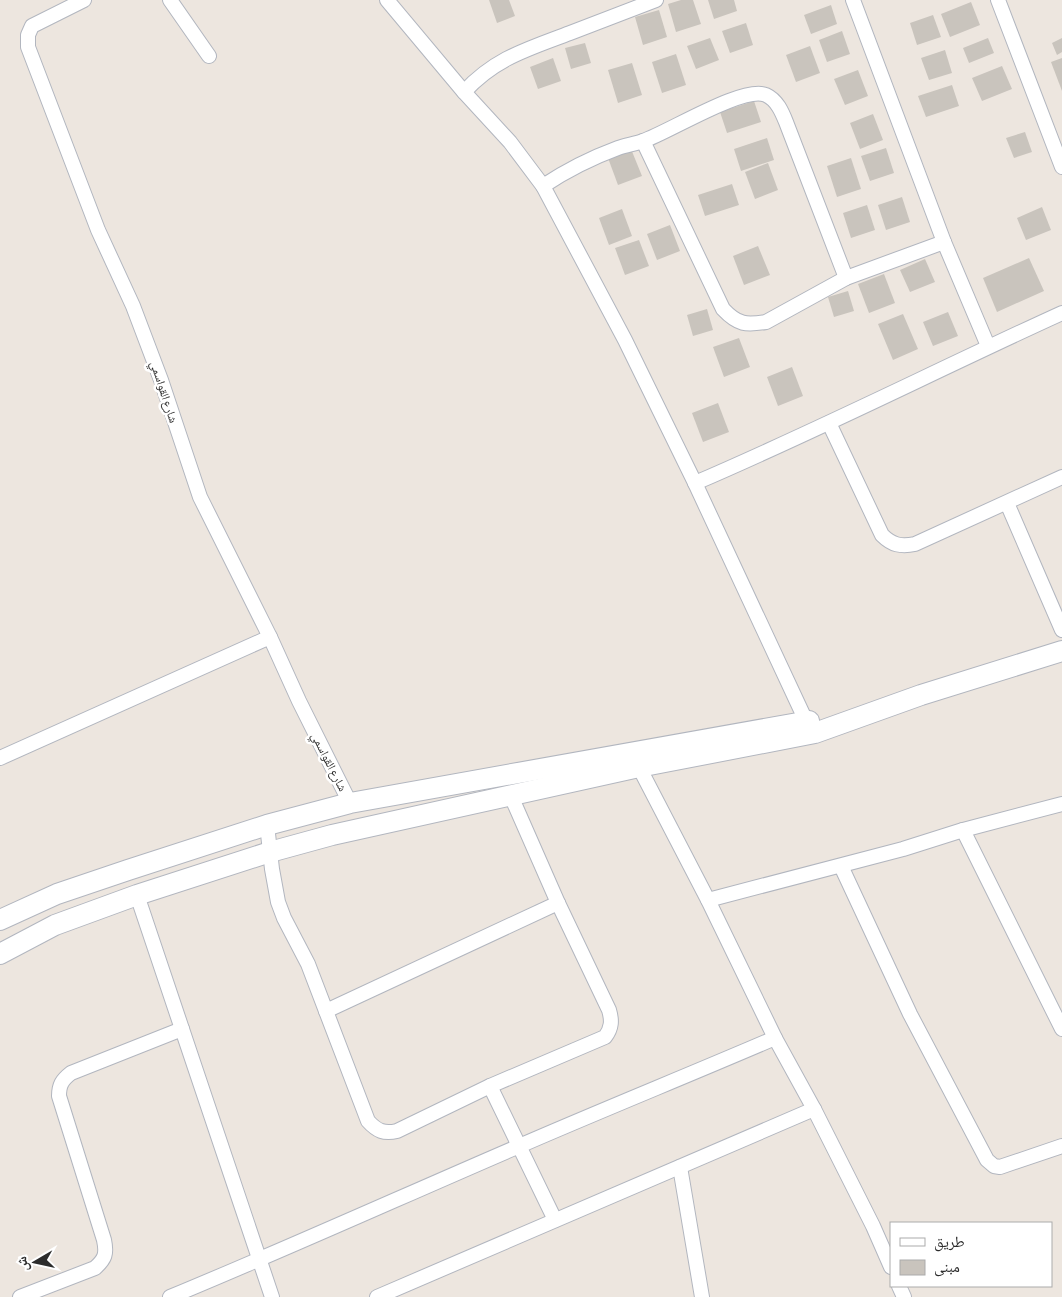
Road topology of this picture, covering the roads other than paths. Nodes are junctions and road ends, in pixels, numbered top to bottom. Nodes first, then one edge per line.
1 (84, 0) edge
2 (170, 0) edge
3 (387, 0) edge
4 (656, 0) edge
5 (853, 0) edge
6 (998, 0) edge
7 (209, 56) dead end
8 (464, 92) junction
9 (643, 141) junction
10 (1062, 167) edge
11 (543, 186) junction
12 (944, 242) junction
13 (846, 278) junction
14 (1062, 313) edge
15 (988, 346) junction
16 (829, 423) junction
17 (1062, 477) edge
18 (695, 483) junction
19 (1007, 503) junction
20 (1062, 630) edge
21 (270, 636) junction
22 (1062, 641) edge
23 (1062, 651) edge
24 (811, 727) junction
25 (0, 758) edge
26 (639, 767) junction
27 (457, 785) junction
28 (511, 796) junction
29 (350, 803) junction
30 (1062, 804) edge
31 (461, 806) junction
32 (267, 825) junction
33 (963, 830) junction
34 (270, 852) junction
35 (841, 866) junction
36 (136, 895) junction
37 (708, 900) junction
38 (558, 903) junction
39 (0, 920) edge
40 (0, 954) edge
41 (326, 1011) junction
42 (1062, 1029) edge
43 (182, 1030) junction
44 (775, 1038) junction
45 (490, 1086) junction
46 (814, 1109) junction
47 (519, 1146) junction
48 (1062, 1146) edge
49 (680, 1167) junction
50 (555, 1220) junction
51 (258, 1260) junction
52 (890, 1264) edge
53 (394, 1294) edge
54 (20, 1297) edge
55 (170, 1297) edge
56 (272, 1297) edge
57 (377, 1297) edge
58 (702, 1297) edge

1 - 21 street, شارع القواسمي
2 - 7 street
3 - 8 street
4 - 8 street
5 - 12 street
6 - 10 street
8 - 11 street
9 - 11 street
9 - 13 street
9 - 13 street
11 - 18 street
12 - 13 street
12 - 15 street
14 - 15 street
15 - 16 street
16 - 18 street
16 - 19 street
17 - 19 street
18 - 24 street
19 - 20 street
21 - 25 street
21 - 29 street, شارع القواسمي
22 - 24 main road
23 - 24 main road
24 - 26 main road
24 - 27 main road
26 - 28 main road
26 - 37 street
27 - 29 main road
27 - 31 main road
28 - 31 main road
28 - 38 street
29 - 32 main road
30 - 33 street
31 - 34 main road
32 - 34 street
32 - 39 main road
33 - 35 street
33 - 42 street
34 - 36 main road
34 - 41 street
35 - 37 street
35 - 48 street
36 - 40 main road
36 - 43 street
37 - 44 street
38 - 41 street
38 - 45 street
41 - 45 street
43 - 51 street
43 - 54 street
44 - 46 street
44 - 47 street
45 - 47 street
46 - 49 street
46 - 52 street
47 - 50 street
47 - 51 street
49 - 50 street
49 - 58 street
50 - 53 street
51 - 55 street
51 - 56 street
53 - 57 street

